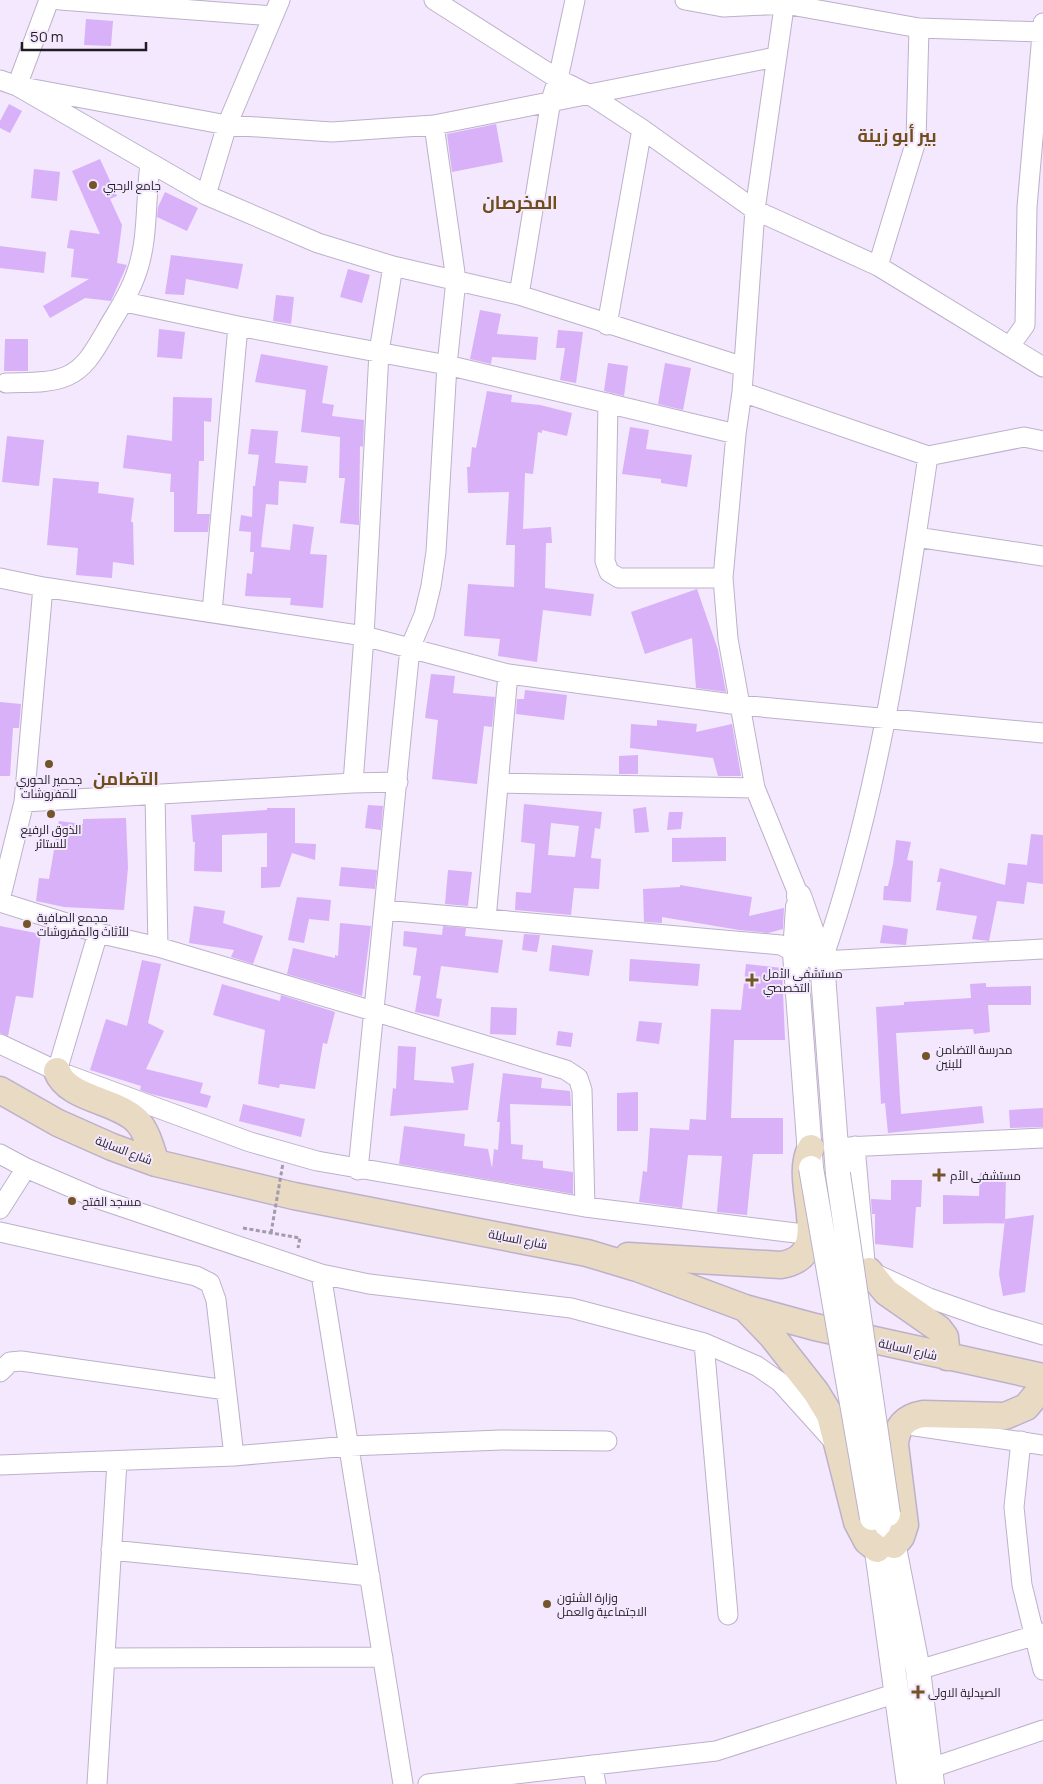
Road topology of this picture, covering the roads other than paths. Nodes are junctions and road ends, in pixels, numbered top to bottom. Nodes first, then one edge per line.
1 (49, 0) edge
2 (60, 0) edge
3 (434, 0) edge
4 (575, 0) edge
5 (684, 0) edge
6 (785, 2) edge
7 (276, 8) edge
8 (919, 28) junction
9 (1043, 29) edge
10 (776, 57) junction
11 (558, 79) junction
12 (9, 83) edge
13 (590, 94) junction
14 (551, 100) junction
15 (227, 125) junction
16 (434, 125) junction
17 (642, 129) junction
18 (150, 164) junction
19 (206, 195) junction
20 (1035, 208) edge
21 (754, 210) junction
22 (393, 266) junction
23 (878, 266) junction
24 (456, 280) junction
25 (519, 295) junction
26 (125, 302) junction
27 (607, 325) junction
28 (238, 326) junction
29 (1010, 346) junction
30 (379, 352) junction
31 (447, 365) junction
32 (744, 367) junction
33 (1043, 368) edge
34 (6, 383) dead end
35 (742, 392) junction
36 (608, 403) junction
37 (736, 434) junction
38 (1043, 441) edge
39 (928, 456) junction
40 (916, 537) junction
41 (1043, 556) edge
42 (0, 578) edge
43 (723, 578) junction
44 (44, 587) junction
45 (212, 612) junction
46 (364, 636) junction
47 (410, 648) junction
48 (508, 674) junction
49 (739, 705) junction
50 (885, 717) junction
51 (1043, 733) edge
52 (398, 782) junction
53 (353, 783) junction
54 (500, 783) junction
55 (755, 788) junction
56 (155, 795) junction
57 (24, 802) junction
58 (799, 896) junction
59 (0, 901) edge
60 (384, 910) junction
61 (486, 919) junction
62 (98, 933) junction
63 (158, 947) junction
64 (1043, 949) edge
65 (795, 953) junction
66 (822, 961) junction
67 (373, 1011) junction
68 (0, 1044) edge
69 (57, 1071) junction
70 (0, 1090) edge
71 (1043, 1138) edge
72 (828, 1152) junction
73 (0, 1154) edge
74 (156, 1163) junction
75 (26, 1168) junction
76 (358, 1170) junction
77 (585, 1207) junction
78 (0, 1209) edge
79 (0, 1232) edge
80 (812, 1235) junction
81 (587, 1253) junction
82 (870, 1272) junction
83 (321, 1274) junction
84 (745, 1308) junction
85 (1043, 1335) edge
86 (704, 1343) junction
87 (946, 1357) junction
88 (0, 1372) edge
89 (1043, 1377) edge
90 (1043, 1387) edge
91 (226, 1390) junction
92 (902, 1424) junction
93 (607, 1441) dead end
94 (1021, 1442) junction
95 (1043, 1445) edge
96 (349, 1446) junction
97 (840, 1448) junction
98 (234, 1456) junction
99 (117, 1462) junction
100 (0, 1465) edge
101 (880, 1516) junction
102 (886, 1547) junction
103 (111, 1550) junction
104 (370, 1576) junction
105 (728, 1616) dead end
106 (1039, 1634) edge
107 (383, 1657) junction
108 (105, 1658) junction
109 (918, 1670) junction
110 (1043, 1670) edge
111 (897, 1692) junction
112 (1043, 1730) edge
113 (592, 1765) junction
114 (932, 1776) edge
115 (909, 1780) edge
116 (97, 1784) edge
117 (403, 1784) edge
118 (428, 1784) edge
119 (596, 1784) edge

1 - 12 street
2 - 7 street
3 - 11 street
4 - 11 street
5 - 6 street
6 - 8 street
6 - 10 street
7 - 15 street
8 - 9 street
8 - 23 street
9 - 20 street
10 - 13 street
10 - 21 street
11 - 13 street
11 - 14 street
12 - 15 street
12 - 18 street
13 - 14 street
13 - 17 street
14 - 16 street
14 - 25 street
15 - 16 street
15 - 19 street
16 - 24 street
17 - 21 street
17 - 27 street
18 - 19 street
18 - 26 street
19 - 22 street
20 - 29 street
21 - 23 street
21 - 32 street
22 - 24 street
22 - 30 street
23 - 29 street
24 - 25 street
24 - 31 street
25 - 27 street
26 - 28 street
26 - 34 street
27 - 32 street
28 - 30 street
28 - 45 street
29 - 33 street
30 - 31 street
30 - 46 street
31 - 36 street
31 - 47 street
32 - 35 street
35 - 37 street
35 - 39 street
36 - 37 street
36 - 43 street
37 - 43 street
38 - 39 street
39 - 40 street
40 - 41 street
40 - 50 street
42 - 44 street
43 - 49 street
44 - 45 street
44 - 57 street
45 - 46 street
46 - 47 street
46 - 53 street
47 - 48 street
47 - 52 street
48 - 49 street
48 - 54 street
49 - 50 street
49 - 55 street
50 - 51 street
50 - 66 street
52 - 53 street
52 - 60 street
53 - 56 street
54 - 55 street
54 - 61 street
55 - 58 street
56 - 57 street
56 - 63 street
57 - 59 street
58 - 65 street
58 - 66 street
59 - 62 street
60 - 61 street
60 - 67 street
61 - 65 street
62 - 63 street
62 - 69 street
63 - 67 street
64 - 66 street
65 - 66 street
65 - 72 street
66 - 72 street
67 - 76 street
67 - 77 street
68 - 69 street
69 - 74 main road
69 - 76 street
70 - 74 main road, شارع السايلة
71 - 72 street
72 - 80 main road
72 - 82 street
72 - 101 street, bridge
72 - 101 street, bridge
73 - 75 street
74 - 81 main road, شارع السايلة
75 - 78 street
75 - 83 street
76 - 77 street
77 - 80 street
79 - 91 street
80 - 81 main road
81 - 84 main road, شارع السايلة
82 - 85 street
82 - 87 main road
83 - 86 street
83 - 96 street
84 - 87 main road, شارع السايلة
84 - 97 main road
86 - 97 street
86 - 105 street
87 - 89 main road, شارع السايلة
88 - 91 street
90 - 92 main road
91 - 98 street
92 - 94 street
92 - 102 main road
93 - 96 street
94 - 95 street
94 - 106 street
96 - 98 street
96 - 104 street
97 - 102 main road
98 - 99 street
99 - 100 street
99 - 103 street
101 - 102 street
102 - 109 street
102 - 111 street
103 - 104 street
103 - 108 street
104 - 107 street
106 - 109 street
106 - 110 street
107 - 108 street
107 - 117 street
108 - 116 street
109 - 114 street
111 - 113 street
111 - 115 street
112 - 114 street
113 - 118 street
113 - 119 street
114 - 115 street

